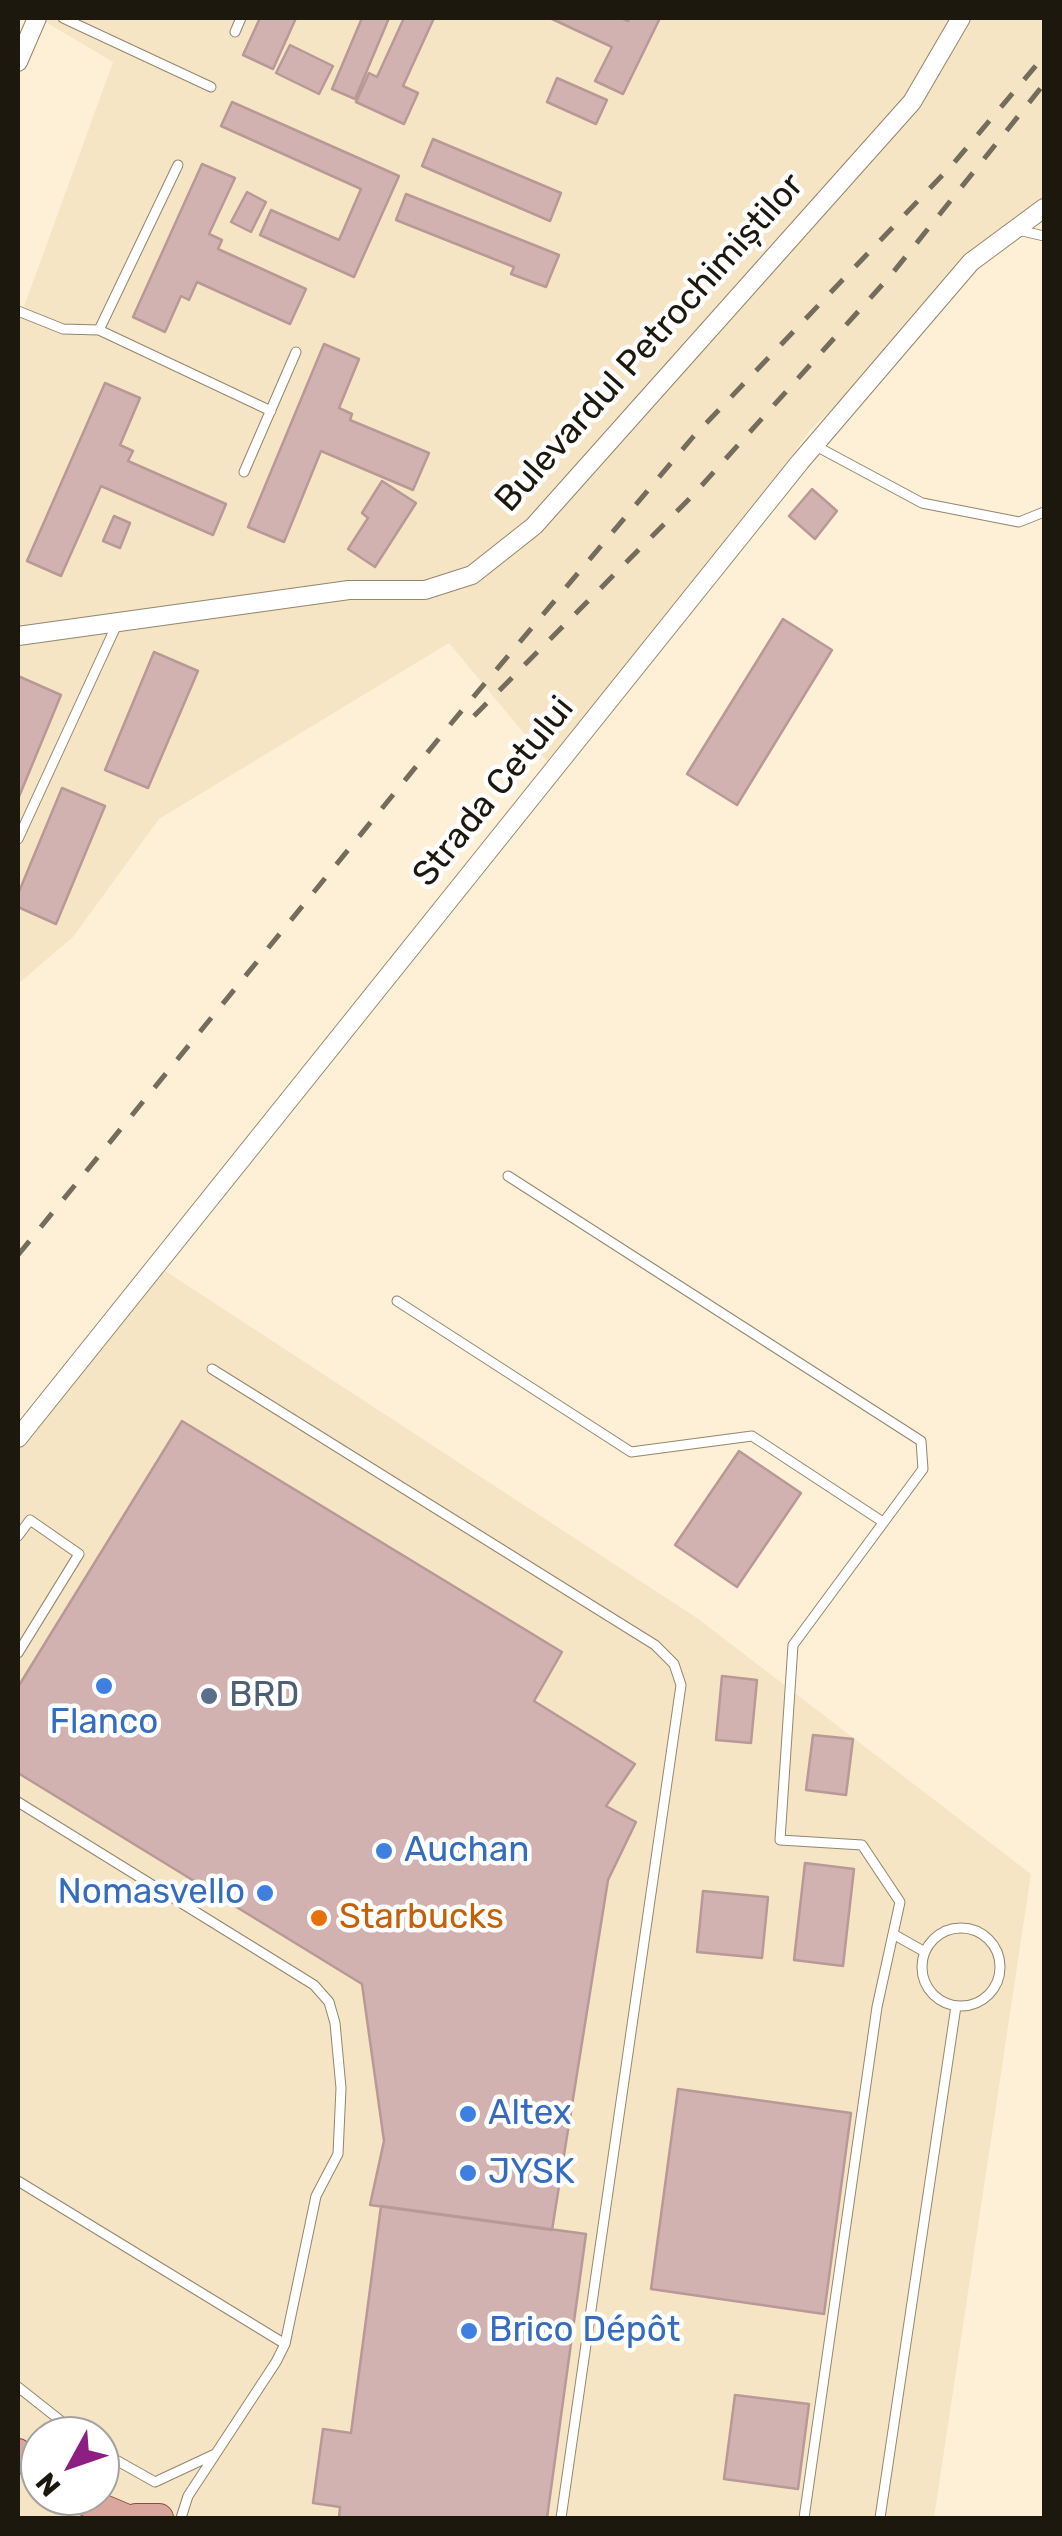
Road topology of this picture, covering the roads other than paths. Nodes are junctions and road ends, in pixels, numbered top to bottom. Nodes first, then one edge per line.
1 (37, 18) edge
2 (63, 18) edge
3 (242, 18) edge
4 (961, 18) edge
5 (236, 32) dead end
6 (18, 62) edge
7 (211, 88) dead end
8 (178, 165) dead end
9 (1044, 208) edge
10 (1016, 230) junction
11 (1044, 236) edge
12 (18, 311) edge
13 (99, 330) junction
14 (296, 352) dead end
15 (270, 410) junction
16 (814, 445) junction
17 (244, 472) dead end
18 (1044, 512) edge
19 (118, 622) junction
20 (18, 636) edge
21 (18, 839) edge
22 (508, 1176) dead end
23 (397, 1301) dead end
24 (212, 1369) dead end
25 (18, 1438) edge
26 (883, 1522) junction
27 (18, 1536) edge
28 (18, 1653) edge
29 (18, 1802) edge
30 (893, 1934) junction
31 (925, 1952) junction
32 (956, 2006) junction
33 (18, 2181) edge
34 (285, 2344) junction
35 (18, 2388) edge
36 (54, 2416) edge
37 (217, 2453) junction
38 (120, 2462) edge
39 (188, 2496) junction
40 (136, 2518) edge
41 (158, 2518) edge
42 (180, 2518) edge
43 (561, 2518) edge
44 (804, 2518) edge
45 (880, 2518) edge

1 - 6 street
2 - 7 lane
3 - 5 lane
4 - 19 street, Bulevardul Petrochimiștilor
8 - 13 lane
9 - 10 street, Strada Cetului
10 - 11 lane
10 - 16 street, Strada Cetului
12 - 13 lane
13 - 15 lane
14 - 15 lane
15 - 17 lane
16 - 18 lane
16 - 25 street, Strada Cetului
19 - 20 street, Bulevardul Petrochimiștilor
19 - 21 lane
22 - 26 lane
23 - 26 lane
24 - 43 lane
26 - 30 lane
27 - 28 lane
29 - 34 lane
30 - 31 lane
30 - 44 lane
31 - 32 lane
31 - 32 lane
32 - 45 lane
33 - 34 lane
34 - 37 lane
35 - 36 lane
37 - 38 lane
37 - 39 lane
39 - 41 lane
39 - 42 lane
40 - 41 main road

